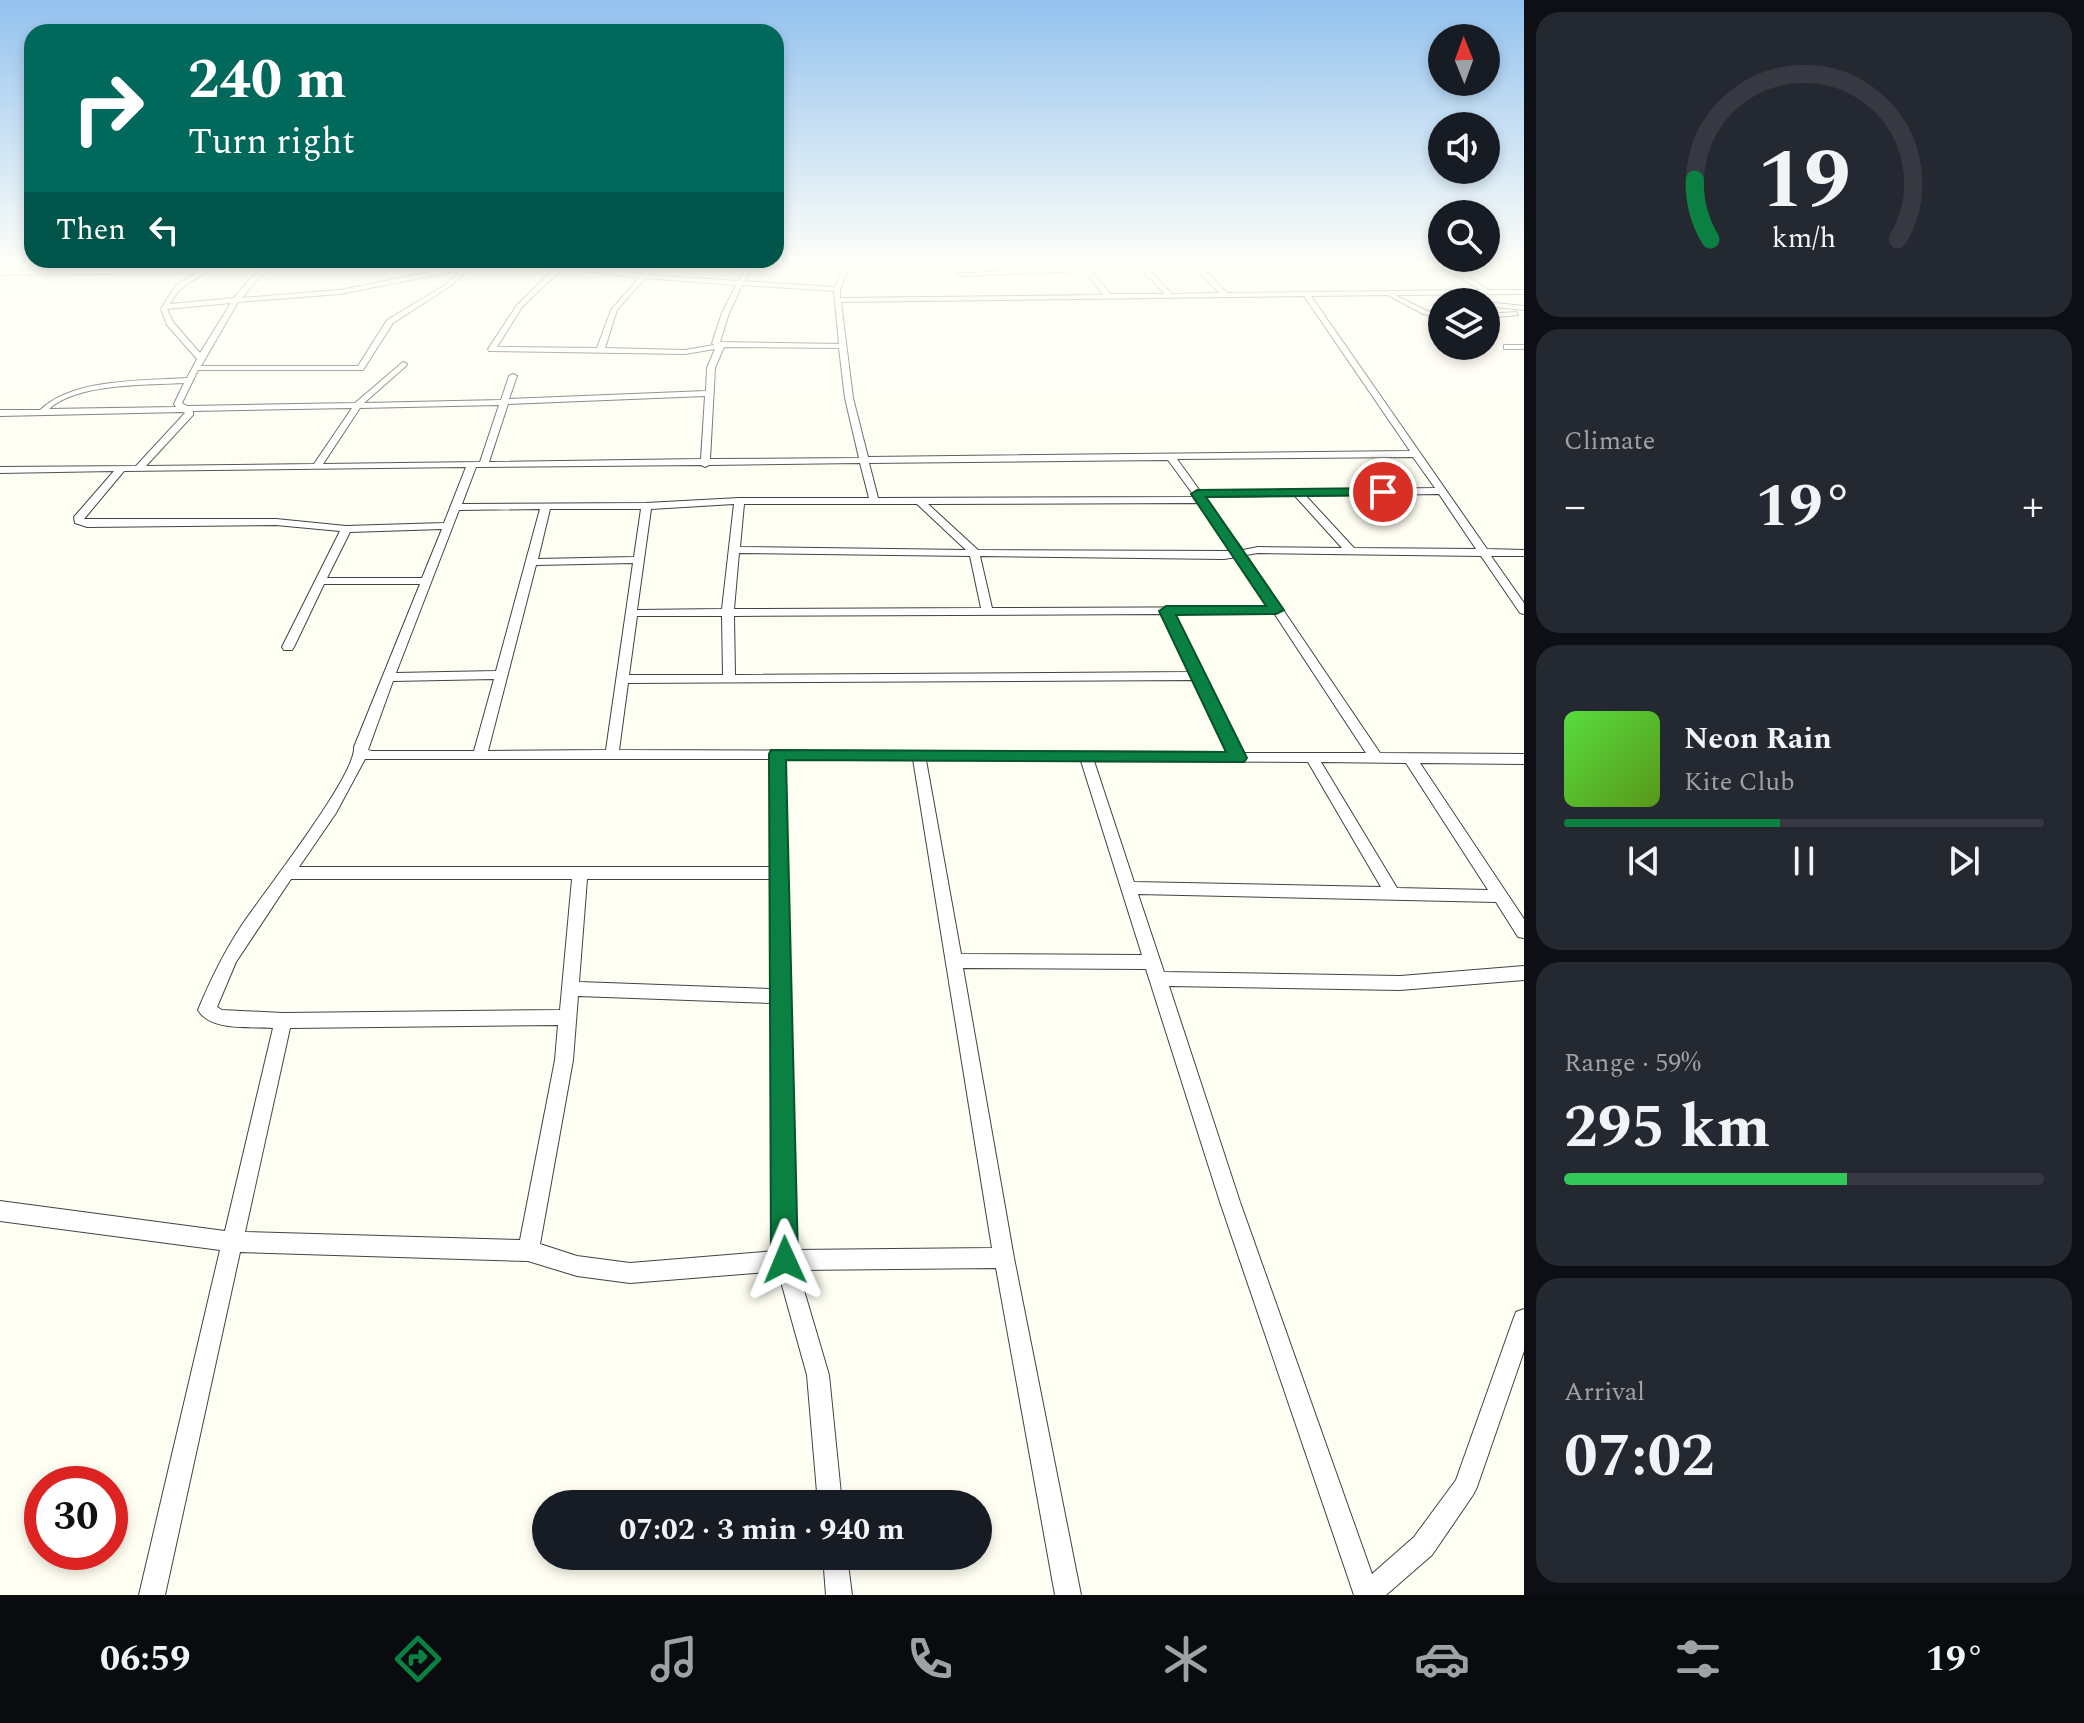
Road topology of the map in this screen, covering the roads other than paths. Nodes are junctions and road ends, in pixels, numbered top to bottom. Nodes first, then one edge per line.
1 (185, 340) edge
2 (211, 340) edge
3 (378, 340) edge
4 (497, 340) edge
5 (604, 340) edge
6 (716, 340) edge
7 (841, 340) edge
8 (1338, 340) edge
9 (721, 345) junction
10 (842, 346) junction
11 (1507, 347) dead end
12 (1524, 347) edge
13 (600, 351) junction
14 (200, 358) junction
15 (403, 364) dead end
16 (195, 368) junction
17 (513, 376) dead end
18 (190, 380) junction
19 (710, 393) junction
20 (505, 402) junction
21 (359, 403) junction
22 (186, 408) junction
23 (42, 412) junction
24 (0, 413) edge
25 (1415, 454) junction
26 (1171, 457) junction
27 (864, 459) junction
28 (705, 464) junction
29 (477, 465) junction
30 (317, 466) junction
31 (122, 468) junction
32 (139, 468) junction
33 (0, 470) edge
34 (1440, 491) junction
35 (1298, 493) junction
36 (1199, 497) junction
37 (874, 500) junction
38 (919, 500) junction
39 (739, 501) junction
40 (646, 506) junction
41 (457, 507) junction
42 (546, 507) junction
43 (449, 526) junction
44 (346, 529) junction
45 (733, 550) junction
46 (1350, 550) junction
47 (974, 552) junction
48 (1239, 552) junction
49 (1483, 552) junction
50 (1524, 553) edge
51 (638, 560) junction
52 (531, 562) junction
53 (322, 581) junction
54 (427, 581) junction
55 (728, 610) junction
56 (987, 610) junction
57 (1276, 610) junction
58 (1166, 611) junction
59 (1524, 611) edge
60 (631, 613) junction
61 (288, 647) dead end
62 (501, 675) junction
63 (1198, 676) junction
64 (389, 677) junction
65 (622, 679) junction
66 (729, 680) junction
67 (362, 752) junction
68 (612, 754) junction
69 (777, 754) junction
70 (480, 755) junction
71 (919, 755) junction
72 (1086, 756) junction
73 (1238, 758) junction
74 (1312, 758) junction
75 (1376, 758) junction
76 (1410, 758) junction
77 (1524, 759) edge
78 (286, 873) junction
79 (580, 873) junction
80 (779, 873) junction
81 (1129, 888) junction
82 (1393, 894) junction
83 (1501, 896) junction
84 (1524, 932) edge
85 (954, 961) junction
86 (1155, 970) junction
87 (1524, 973) edge
88 (569, 989) junction
89 (781, 996) junction
90 (567, 1017) junction
91 (283, 1021) junction
92 (0, 1211) edge
93 (234, 1242) junction
94 (528, 1251) junction
95 (1004, 1258) junction
96 (785, 1260) junction
97 (1524, 1320) edge
98 (829, 1490) edge
99 (836, 1570) edge
100 (152, 1595) edge
101 (839, 1595) edge
102 (1068, 1595) edge
103 (1367, 1595) edge

1 - 14 street
2 - 14 street
3 - 16 street
4 - 13 street
5 - 13 street
6 - 9 street
7 - 10 street
8 - 25 street
9 - 10 street
9 - 13 street
9 - 19 street
10 - 27 street
11 - 12 street
14 - 16 street
15 - 21 street
16 - 18 street
17 - 20 street
18 - 22 street
18 - 23 street
19 - 20 street
19 - 28 street
20 - 21 street
20 - 29 street
21 - 22 street
21 - 30 street
22 - 23 street
22 - 32 street
23 - 24 street
25 - 26 street
25 - 34 street
26 - 27 street
26 - 36 street
27 - 28 street
27 - 37 street
28 - 29 street
29 - 30 street
29 - 41 street
30 - 32 street
31 - 32 street
31 - 33 street
31 - 44 street
34 - 35 street
34 - 49 street
35 - 36 street
35 - 46 street
36 - 38 street
36 - 48 street
37 - 38 street
37 - 39 street
38 - 47 street
39 - 40 street
39 - 45 street
40 - 42 street
40 - 51 street
41 - 42 street
41 - 43 street
42 - 52 street
43 - 44 street
43 - 54 street
44 - 53 street
45 - 47 street
45 - 55 street
46 - 48 street
46 - 49 street
47 - 48 street
47 - 56 street
48 - 57 street
49 - 50 street
49 - 59 street
51 - 52 street
51 - 60 street
52 - 62 street
53 - 54 street
53 - 61 street
54 - 64 street
55 - 56 street
55 - 60 street
55 - 66 street
56 - 58 street
57 - 58 street
57 - 75 street
58 - 63 street
60 - 65 street
62 - 64 street
62 - 70 street
63 - 66 street
63 - 73 street
64 - 67 street
65 - 66 street
65 - 68 street
67 - 70 street
67 - 78 street
68 - 69 street
68 - 70 street
69 - 71 street
69 - 80 street
71 - 72 street
71 - 85 street
72 - 73 street
72 - 81 street
73 - 74 street
74 - 75 street
74 - 82 street
75 - 76 street
76 - 77 street
76 - 83 street
78 - 79 street
78 - 91 street
79 - 80 street
79 - 88 street
80 - 89 street
81 - 82 street
81 - 86 street
82 - 83 street
83 - 84 street
85 - 86 street
85 - 95 street
86 - 87 street
86 - 103 street
88 - 89 street
88 - 90 street
89 - 96 street
90 - 91 street
90 - 94 street
91 - 93 street
92 - 93 street
93 - 94 street
93 - 100 street
94 - 96 street
95 - 96 street
95 - 102 street
96 - 98 street
97 - 103 street
99 - 101 street

